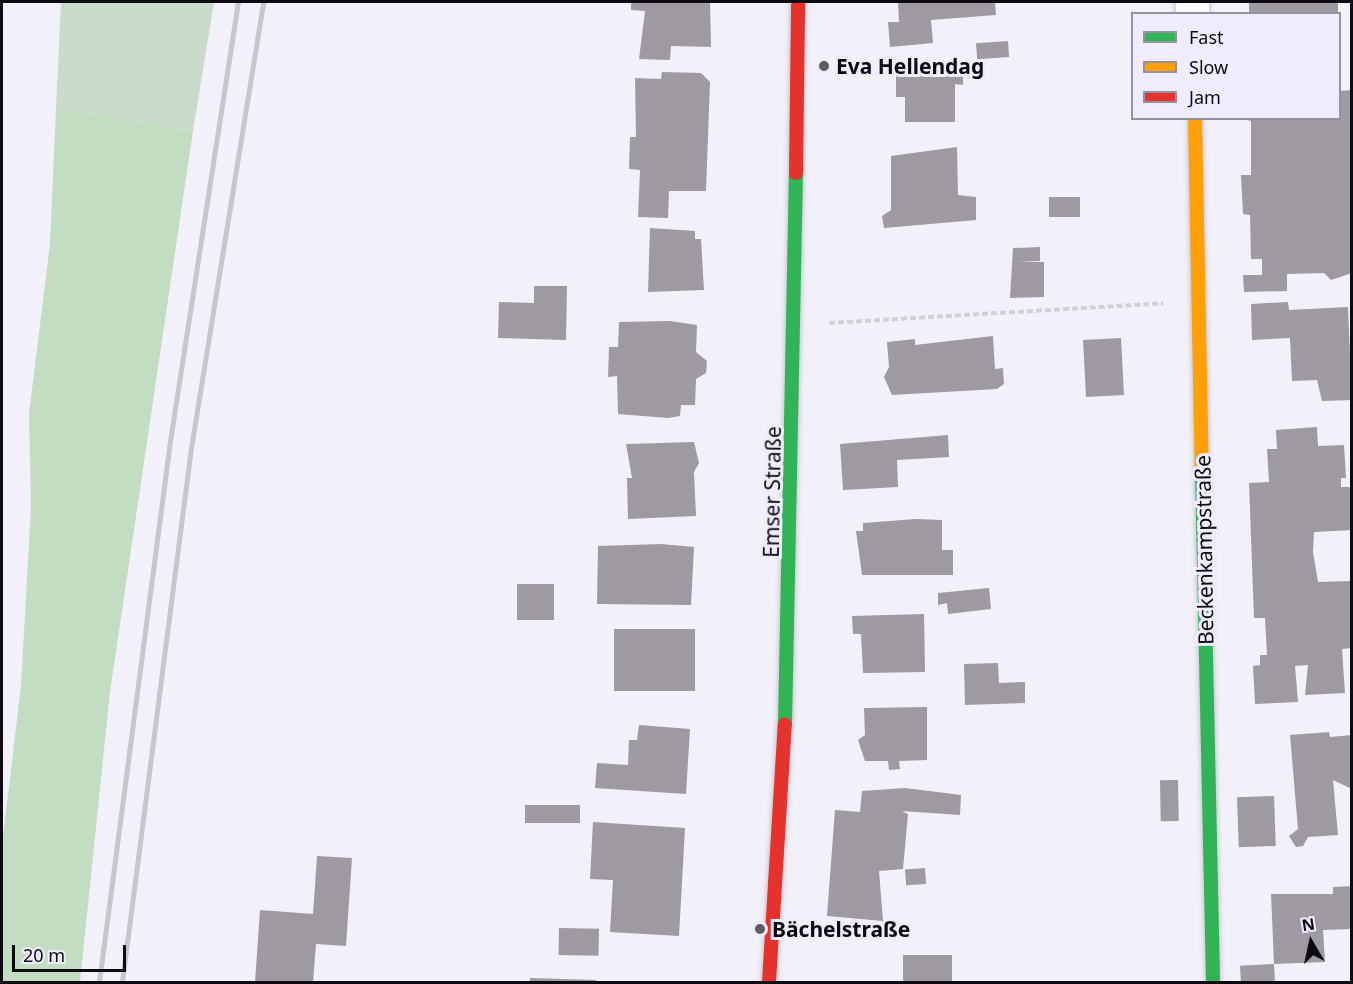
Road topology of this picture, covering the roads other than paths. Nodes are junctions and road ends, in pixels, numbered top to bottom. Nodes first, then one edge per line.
1 (798, 2) edge
2 (1195, 120) edge
3 (769, 982) edge
4 (1213, 982) edge

1 - 3 street, Emser Straße
2 - 4 street, Beckenkampstraße

